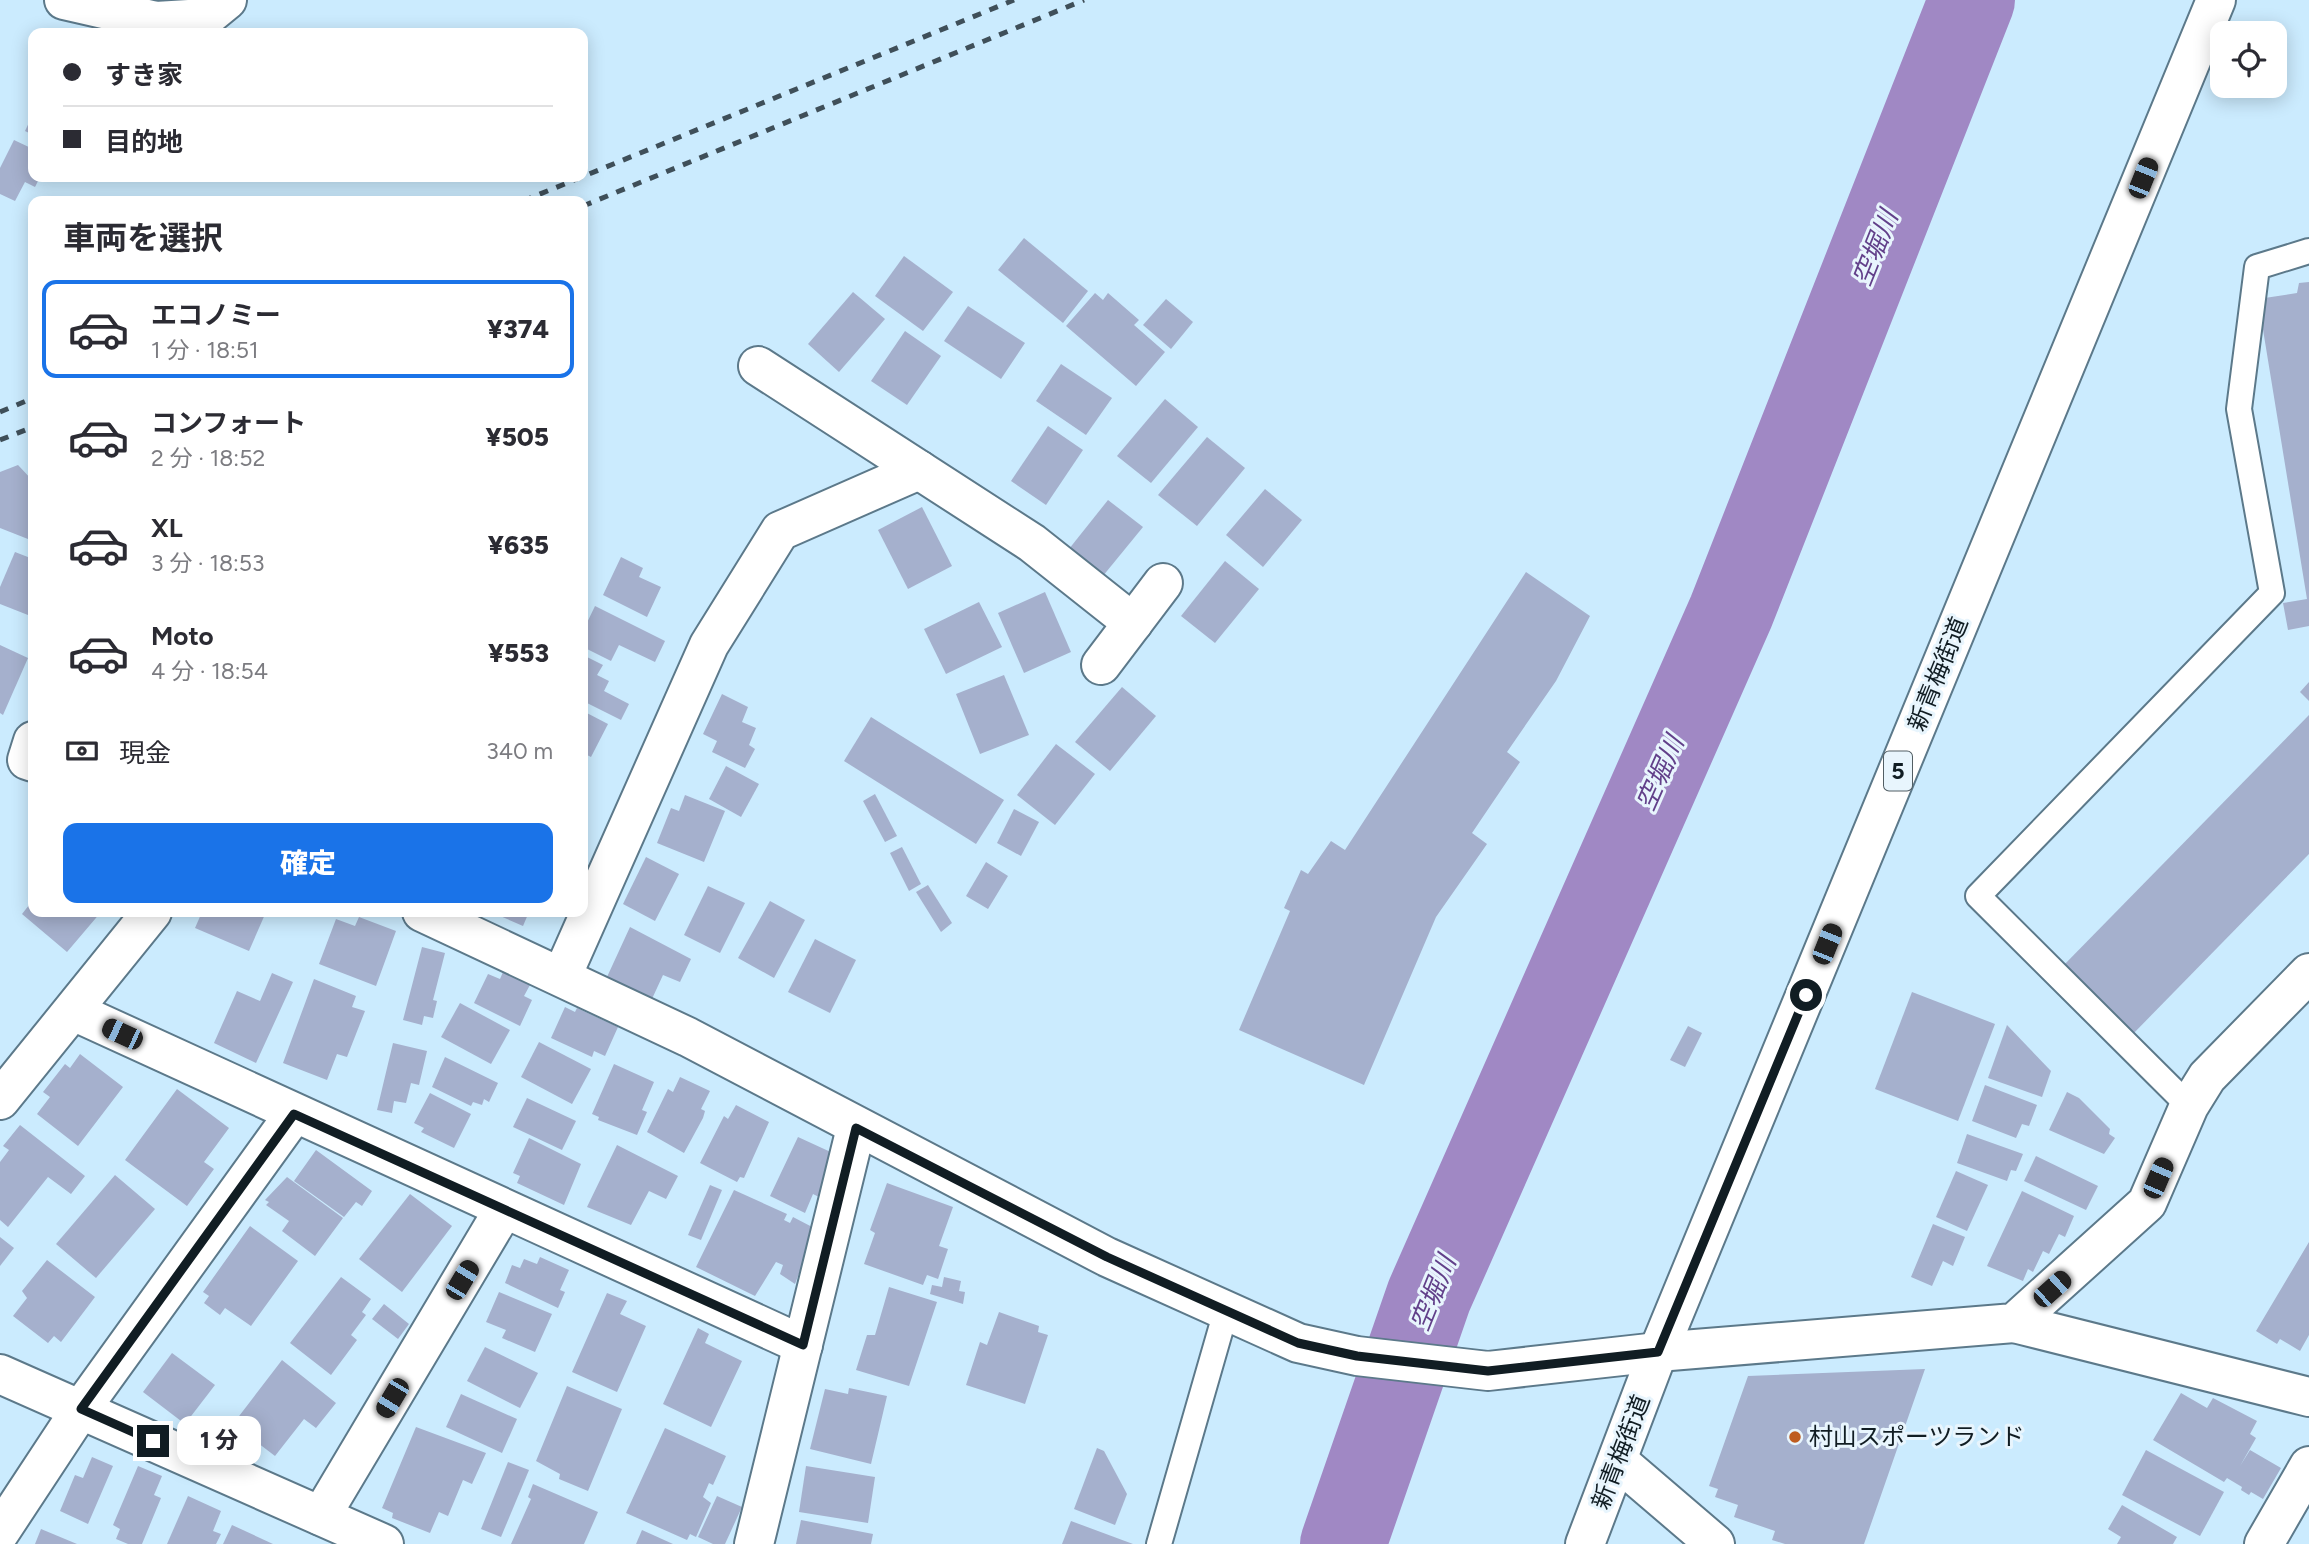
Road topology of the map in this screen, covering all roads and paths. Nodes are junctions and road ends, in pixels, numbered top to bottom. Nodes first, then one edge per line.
1 (64, 0) edge
2 (227, 0) edge
3 (2216, 0) edge
4 (2309, 251) edge
5 (758, 366) dead end
6 (919, 470) junction
7 (1163, 583) dead end
8 (1133, 623) junction
9 (1101, 665) dead end
10 (148, 917) edge
11 (433, 917) edge
12 (2309, 973) edge
13 (562, 976) junction
14 (73, 1011) junction
15 (0, 1100) edge
16 (2189, 1105) junction
17 (294, 1114) junction
18 (856, 1128) junction
19 (504, 1209) junction
20 (1226, 1311) junction
21 (2014, 1324) junction
22 (803, 1345) junction
23 (1658, 1352) junction
24 (0, 1374) edge
25 (2309, 1398) edge
26 (81, 1409) junction
27 (1618, 1461) junction
28 (2309, 1466) edge
29 (321, 1516) junction
30 (0, 1532) edge
31 (384, 1544) edge
32 (754, 1544) edge
33 (1159, 1544) edge
34 (1585, 1544) edge
35 (1715, 1544) edge
36 (2264, 1544) edge

1 - 2 street
3 - 23 street, 新青梅街道 / 5
4 - 16 lane
5 - 6 street
6 - 8 street
6 - 13 street
7 - 8 street
8 - 9 street
10 - 14 street
11 - 13 street
12 - 16 street
13 - 18 street
14 - 15 street
14 - 17 street
16 - 21 street
17 - 19 street
17 - 26 street
18 - 20 street
18 - 22 street
19 - 22 street
19 - 29 street
20 - 23 street
20 - 33 lane
21 - 23 street
21 - 25 street
22 - 32 street
23 - 27 street, 新青梅街道 / 5
24 - 26 street
26 - 29 street
26 - 30 street
27 - 34 street, 新青梅街道 / 5
27 - 35 street
28 - 36 street
29 - 31 street

